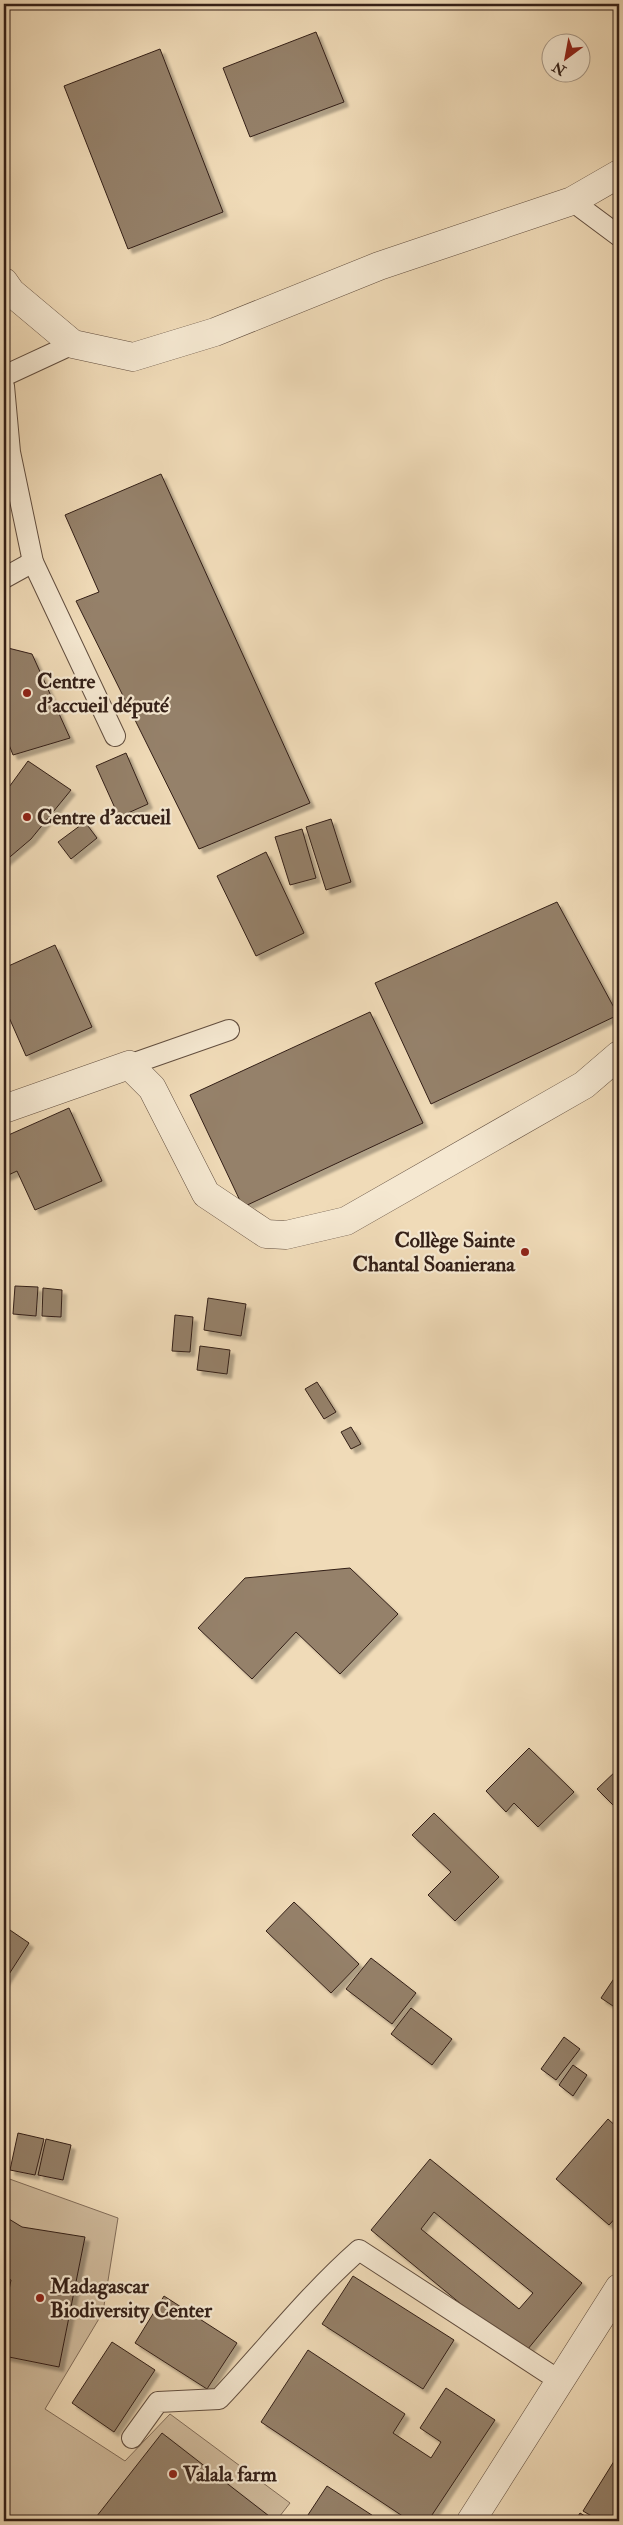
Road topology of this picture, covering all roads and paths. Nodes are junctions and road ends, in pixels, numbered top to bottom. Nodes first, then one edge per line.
1 (619, 174) edge
2 (572, 201) junction
3 (619, 236) edge
4 (4, 282) edge
5 (73, 344) junction
6 (4, 376) edge
7 (4, 386) edge
8 (34, 562) junction
9 (4, 578) edge
10 (115, 736) dead end
11 (229, 1030) dead end
12 (619, 1055) edge
13 (130, 1065) junction
14 (4, 1109) edge
15 (619, 2288) edge
16 (560, 2381) junction
17 (132, 2438) dead end
18 (471, 2521) edge

1 - 2 street
2 - 3 lane
2 - 5 street
4 - 5 street
5 - 6 lane
7 - 8 lane
8 - 9 lane
8 - 10 lane
11 - 13 lane
12 - 13 street
13 - 14 street
15 - 16 street
16 - 17 lane
16 - 18 street

